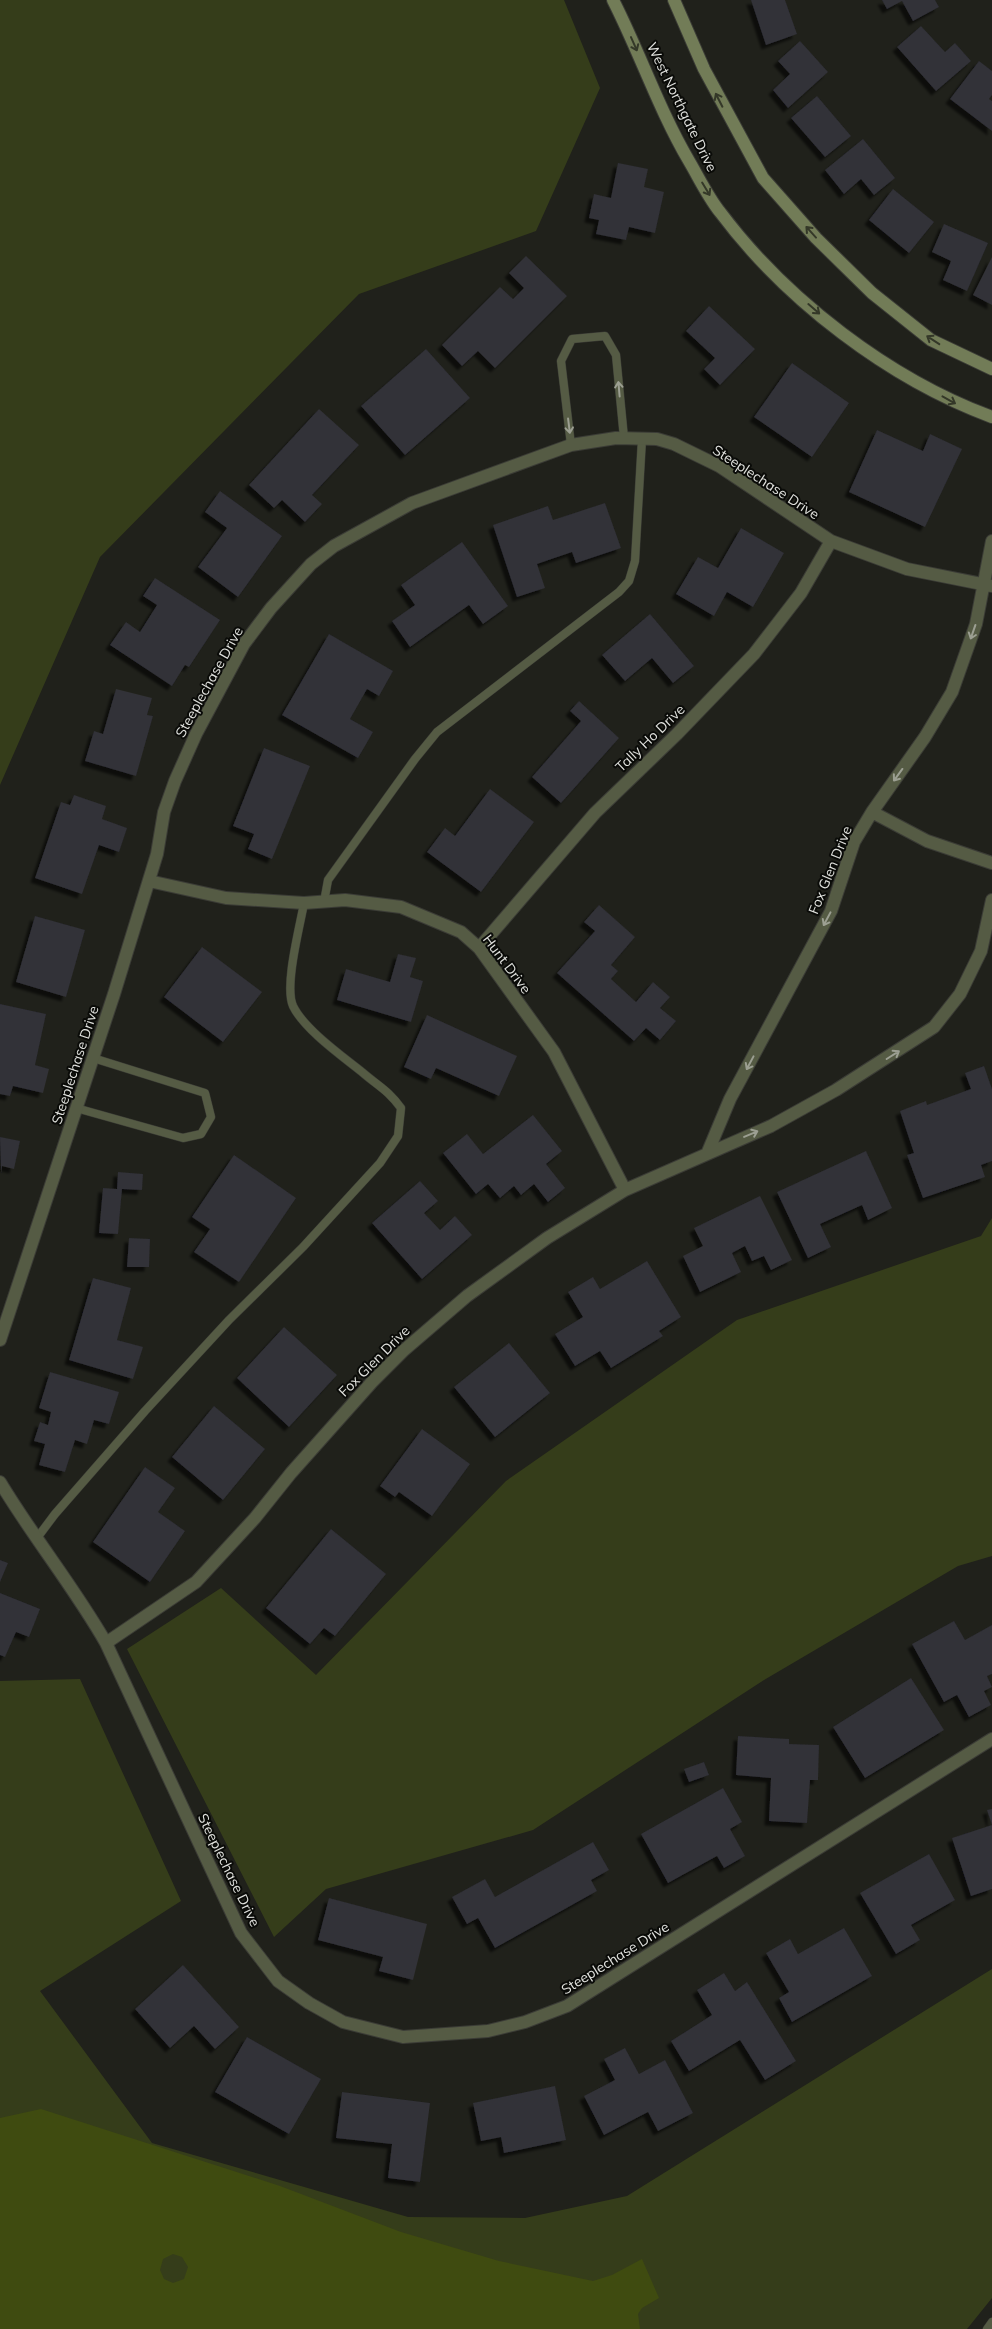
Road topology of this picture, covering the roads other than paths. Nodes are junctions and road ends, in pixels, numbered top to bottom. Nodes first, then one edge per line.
1 (613, 0) edge
2 (674, 0) edge
3 (992, 369) edge
4 (992, 417) edge
5 (624, 438) junction
6 (642, 439) junction
7 (571, 445) junction
8 (831, 541) junction
9 (992, 541) edge
10 (988, 585) edge
11 (872, 812) junction
12 (992, 862) edge
13 (149, 881) junction
14 (992, 900) edge
15 (324, 902) junction
16 (304, 904) junction
17 (479, 948) junction
18 (93, 1058) junction
19 (76, 1108) junction
20 (706, 1154) junction
21 (624, 1190) junction
22 (0, 1340) edge
23 (0, 1482) edge
24 (37, 1538) junction
25 (106, 1643) junction
26 (992, 1739) edge
27 (992, 2322) edge
28 (987, 2329) edge

1 -> 4 main road, West Northgate Drive
3 -> 2 main road
5 - 6 street, Steeplechase Drive
5 - 7 street, Steeplechase Drive
5 -> 7 lane
6 - 8 street, Steeplechase Drive
6 - 15 lane
7 - 13 street, Steeplechase Drive
8 - 10 street, Steeplechase Drive
8 - 17 street, Tally Ho Drive
9 - 10 street, Fox Glen Drive
10 -> 11 street, Fox Glen Drive
11 - 12 street
11 -> 20 street, Fox Glen Drive
13 - 16 street, Hunt Drive
13 - 18 street, Steeplechase Drive
20 -> 14 street, Fox Glen Drive
15 - 16 street, Hunt Drive
15 - 17 street, Hunt Drive
16 - 24 lane
17 - 21 street, Hunt Drive
18 - 19 street, Steeplechase Drive
18 - 19 lane
19 - 22 street, Steeplechase Drive
20 - 21 street, Fox Glen Drive
21 - 25 street, Fox Glen Drive
23 - 24 street, Steeplechase Drive
24 - 25 street, Steeplechase Drive
25 - 26 street, Steeplechase Drive
27 - 28 lane

